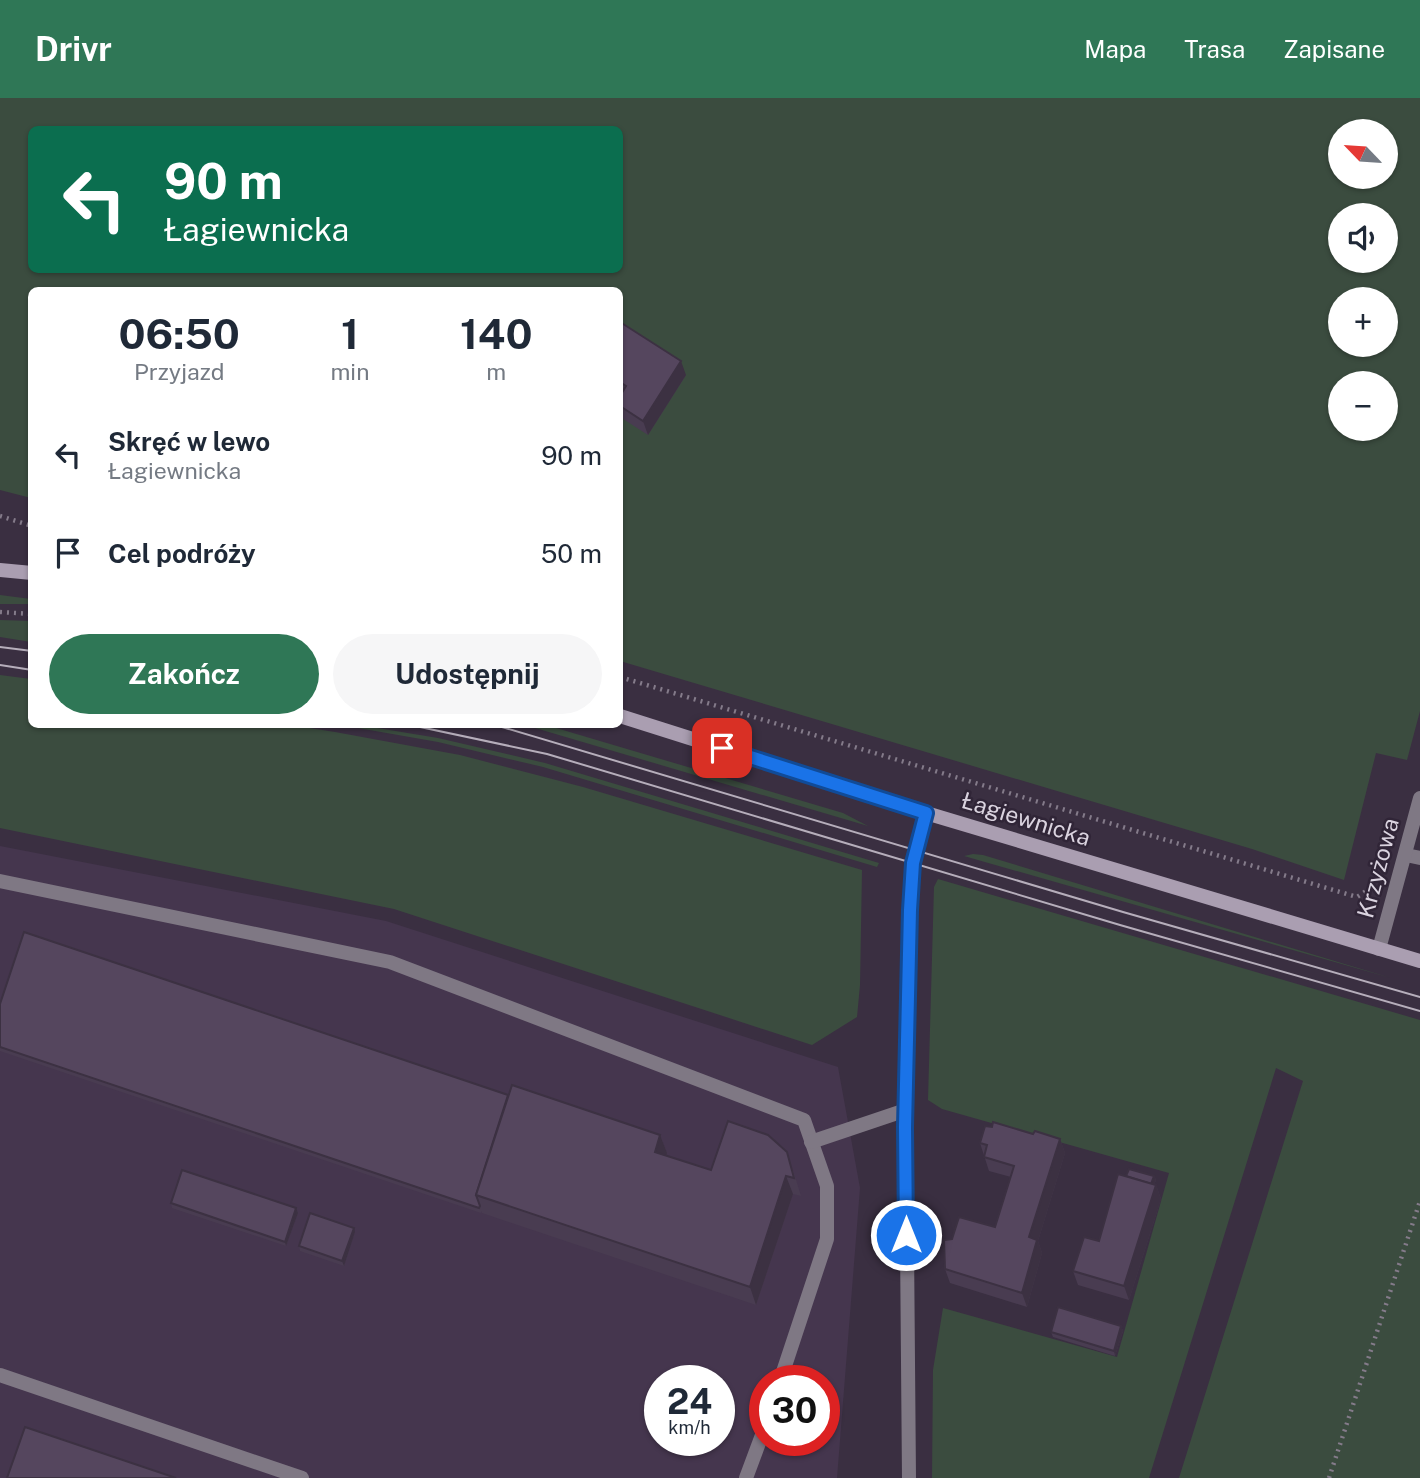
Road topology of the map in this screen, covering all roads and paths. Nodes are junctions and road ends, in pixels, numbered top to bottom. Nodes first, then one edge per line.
1 (0, 516) edge
2 (28, 525) edge
3 (5, 569) edge
4 (28, 572) edge
5 (0, 612) edge
6 (28, 614) edge
7 (623, 678) edge
8 (623, 717) edge
9 (1420, 798) edge
10 (926, 813) junction
11 (1413, 857) edge
12 (0, 881) edge
13 (1361, 894) dead end
14 (1379, 949) junction
15 (1420, 961) edge
16 (906, 1110) junction
17 (811, 1142) junction
18 (1420, 1200) edge
19 (785, 1365) edge
20 (0, 1375) edge
21 (754, 1456) edge
22 (302, 1478) edge
23 (746, 1478) edge
24 (909, 1478) edge
25 (1329, 1478) edge

1 - 2 path
3 - 4 main road
5 - 6 path
7 - 13 path
8 - 10 main road, Łagiewnicka
9 - 11 street, Krzyżowa
10 - 14 main road, Łagiewnicka
10 - 16 street
11 - 14 street, Krzyżowa
12 - 17 street
14 - 15 main road, Łagiewnicka
16 - 17 street
16 - 24 street
17 - 19 street
18 - 25 path
20 - 22 street
21 - 23 street

